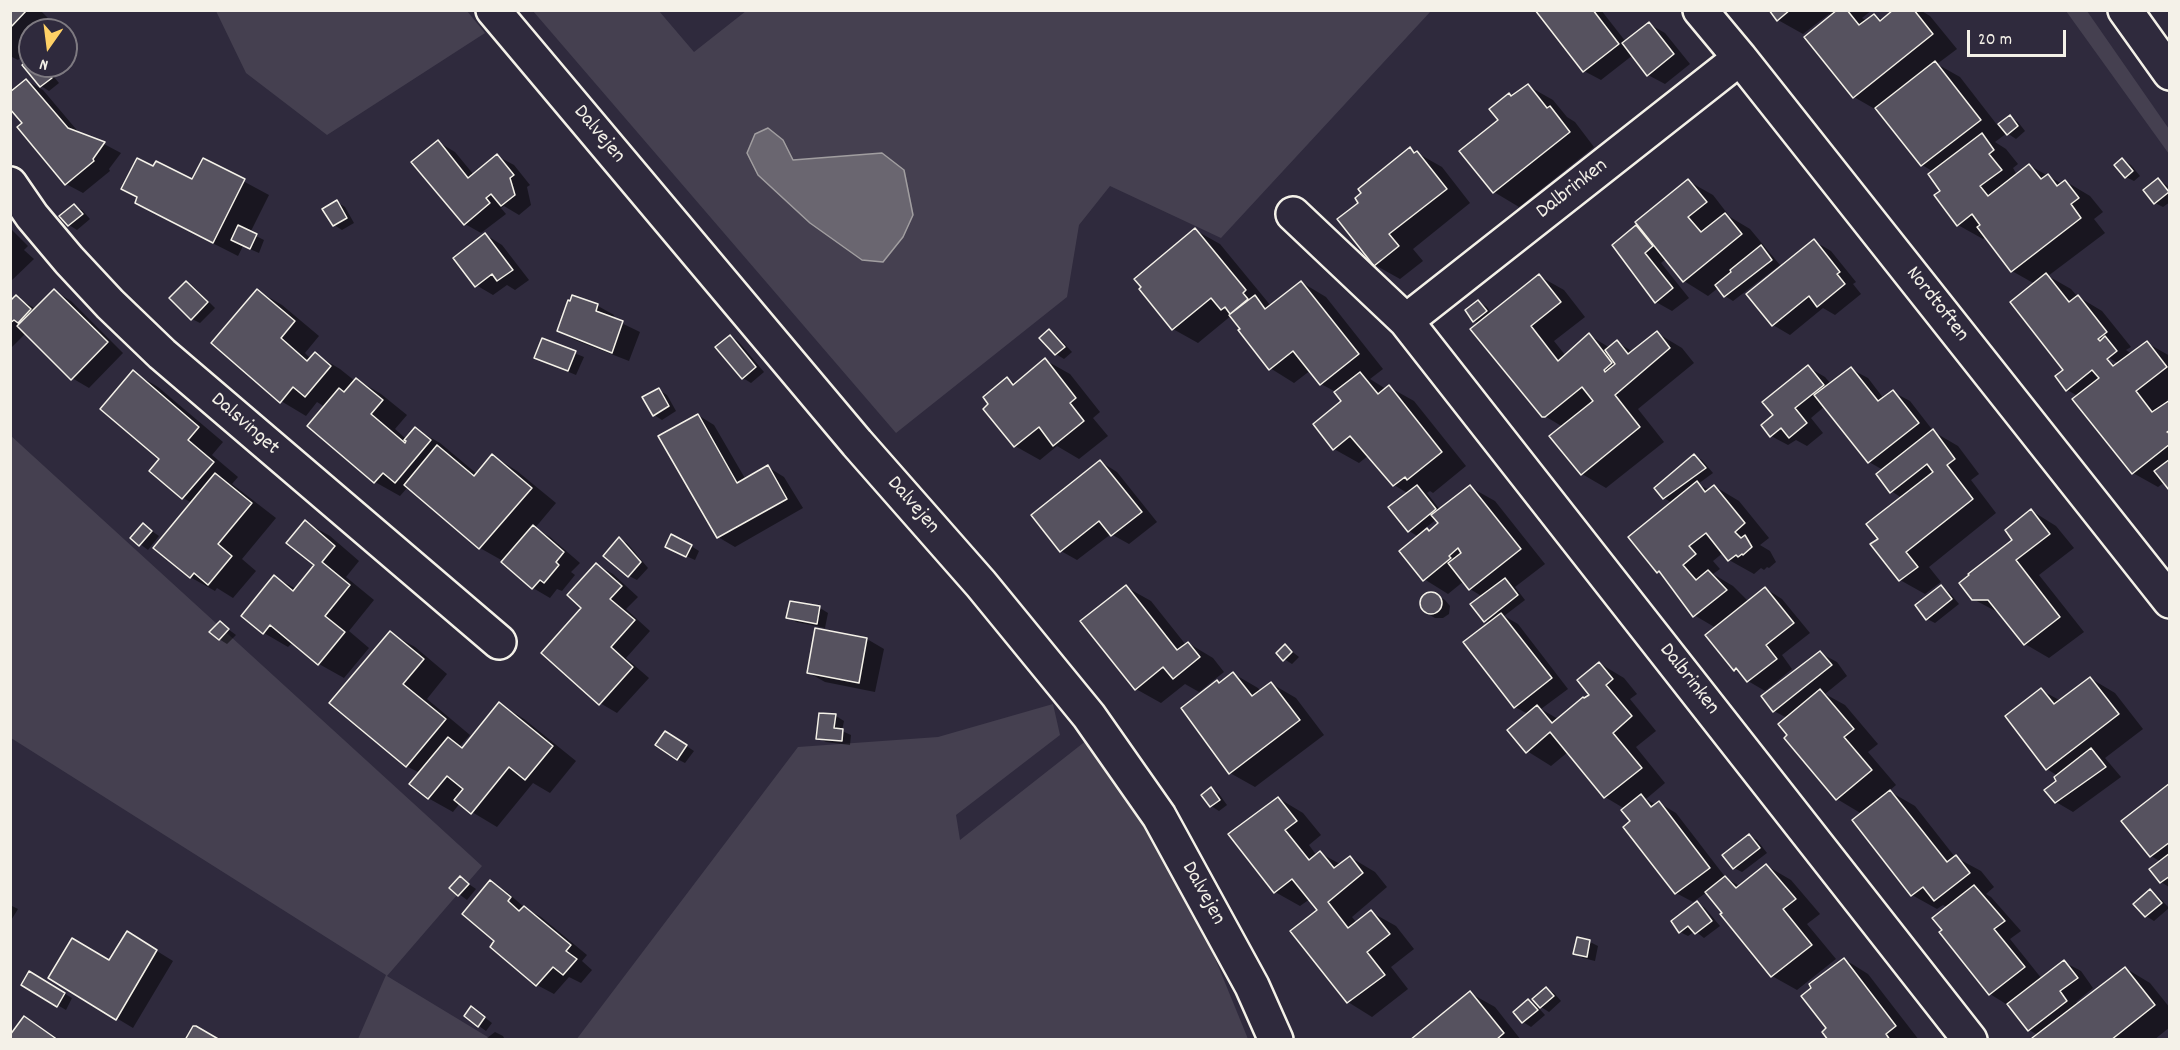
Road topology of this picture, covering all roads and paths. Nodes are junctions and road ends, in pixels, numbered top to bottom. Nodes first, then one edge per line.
1 (493, 10) edge
2 (1700, 10) edge
3 (2125, 10) edge
4 (1740, 58) junction
5 (2169, 73) edge
6 (10, 184) edge
7 (1293, 214) dead end
8 (1406, 321) junction
9 (2169, 601) edge
10 (500, 642) dead end
11 (1276, 1040) edge
12 (1970, 1040) edge

1 - 11 street, Dalvejen
2 - 4 street, Nordtoften
3 - 5 street
4 - 8 street, Dalbrinken
4 - 9 street, Nordtoften
6 - 10 street, Dalsvinget
7 - 8 street, Dalbrinken
8 - 12 street, Dalbrinken

